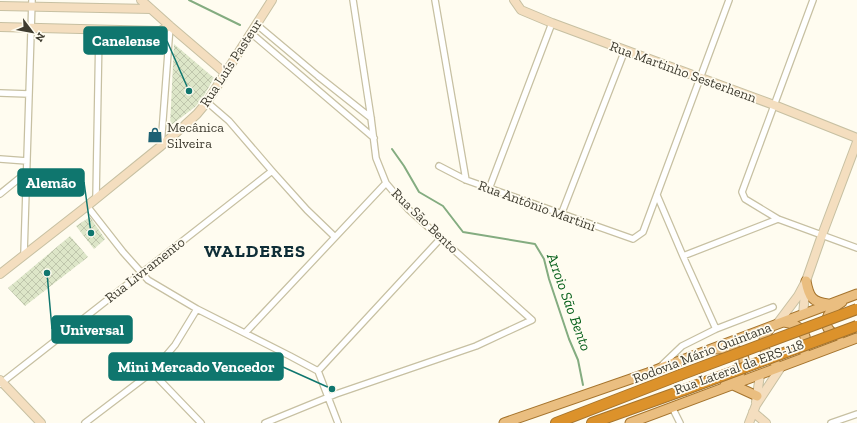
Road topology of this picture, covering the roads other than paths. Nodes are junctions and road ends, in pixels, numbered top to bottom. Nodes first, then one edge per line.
1 (141, 0) edge
2 (272, 0) edge
3 (353, 0) edge
4 (435, 0) edge
5 (514, 0) edge
6 (729, 0) edge
7 (813, 0) edge
8 (32, 3) edge
9 (0, 6) edge
10 (151, 9) junction
11 (552, 23) junction
12 (256, 24) junction
13 (170, 26) junction
14 (0, 27) edge
15 (31, 28) junction
16 (100, 30) junction
17 (251, 33) junction
18 (625, 50) junction
19 (225, 73) junction
20 (318, 76) junction
21 (700, 78) junction
22 (311, 84) junction
23 (0, 93) edge
24 (29, 94) junction
25 (207, 102) junction
26 (774, 105) junction
27 (371, 118) junction
28 (374, 138) junction
29 (857, 138) edge
30 (161, 146) junction
31 (856, 147) edge
32 (0, 159) edge
33 (27, 160) junction
34 (439, 166) dead end
35 (272, 171) junction
36 (27, 172) junction
37 (466, 180) junction
38 (386, 183) junction
39 (489, 189) junction
40 (0, 194) edge
41 (657, 195) junction
42 (96, 199) junction
43 (87, 206) junction
44 (562, 215) junction
45 (778, 220) junction
46 (822, 235) junction
47 (335, 237) junction
48 (441, 238) junction
49 (857, 248) edge
50 (24, 254) junction
51 (683, 256) junction
52 (141, 273) junction
53 (0, 274) edge
54 (806, 281) junction
55 (853, 295) edge
56 (830, 304) junction
57 (773, 307) dead end
58 (197, 309) junction
59 (857, 309) edge
60 (804, 314) junction
61 (778, 324) junction
62 (857, 326) edge
63 (716, 329) junction
64 (802, 330) junction
65 (245, 333) junction
66 (857, 337) edge
67 (704, 351) junction
68 (765, 351) junction
69 (797, 361) junction
70 (785, 366) junction
71 (657, 369) junction
72 (318, 371) junction
73 (152, 372) junction
74 (760, 375) junction
75 (1, 382) edge
76 (733, 385) junction
77 (717, 390) junction
78 (327, 398) junction
79 (755, 404) junction
80 (672, 407) junction
81 (857, 414) edge
82 (41, 423) edge
83 (85, 423) edge
84 (200, 423) edge
85 (265, 423) edge
86 (338, 423) edge
87 (504, 423) edge
88 (556, 423) edge
89 (592, 423) edge
90 (630, 423) edge
91 (680, 423) edge
92 (750, 423) edge
93 (766, 423) edge
94 (832, 423) edge

1 - 10 main road
2 - 12 main road, Rua Luís Pasteur
3 - 27 street, Rua São Bento
4 - 37 street, Rua Antônio Martini
5 - 11 main road, Rua Martinho Sesterhenn
6 - 21 street
7 - 26 street
8 - 9 main road
8 - 10 main road
8 - 15 street
10 - 13 main road
11 - 18 main road, Rua Martinho Sesterhenn
11 - 39 street
12 - 17 main road, Rua Luís Pasteur
12 - 20 street
13 - 16 main road
13 - 19 main road
13 - 30 street
14 - 15 main road
15 - 16 main road
15 - 24 street
16 - 42 street
17 - 19 main road, Rua Luís Pasteur
17 - 22 street
18 - 21 main road, Rua Martinho Sesterhenn
18 - 44 street
19 - 25 main road, Rua Luís Pasteur
20 - 22 street
20 - 27 street
21 - 26 main road, Rua Martinho Sesterhenn
21 - 41 street
22 - 28 street
23 - 24 street
24 - 33 street
25 - 30 main road, Rua Luís Pasteur
25 - 35 street
26 - 29 main road, Rua Martinho Sesterhenn
26 - 45 street
27 - 28 street, Rua São Bento
28 - 38 street, Rua São Bento
30 - 42 main road, Rua Luís Pasteur
31 - 46 main road
32 - 33 street
33 - 36 street
34 - 37 street
35 - 47 street
35 - 52 street, Rua Livramento
36 - 40 street
36 - 50 street
37 - 39 street, Rua Antônio Martini
38 - 47 street
38 - 48 street, Rua São Bento
39 - 44 street, Rua Antônio Martini
41 - 44 street, Rua Antônio Martini
41 - 51 street
42 - 43 main road, Rua Luís Pasteur
43 - 50 main road, Rua Luís Pasteur
43 - 52 street
45 - 46 street
45 - 51 street
46 - 49 street
46 - 54 main road
47 - 65 street
48 - 72 street
48 - 78 street, Rua São Bento
50 - 53 main road, Rua Luís Pasteur
51 - 63 street
52 - 58 street
52 - 75 street, Rua Livramento
54 - 56 main road
54 - 60 main road
54 - 61 main road
55 - 56 main road, Rua Lateral da ERS-118
55 - 66 main road
56 - 60 main road, Rua Lateral da ERS-118
57 - 63 street
58 - 65 street
58 - 73 street
59 - 88 highway, Rodovia Mário Quintana, bridge
60 - 61 main road, Rua Lateral da ERS-118
60 - 64 main road
61 - 64 main road
61 - 67 main road, Rua Lateral da ERS-118
61 - 68 main road
62 - 89 highway, Rodovia Mário Quintana, bridge
63 - 71 street
64 - 69 main road
65 - 72 street
66 - 69 main road, Rua Lateral da ERS-118
67 - 71 main road, Rua Lateral da ERS-118
67 - 77 main road
68 - 70 main road
68 - 74 main road
69 - 70 main road, Rua Lateral da ERS-118
70 - 74 main road, Rua Lateral da ERS-118
70 - 79 main road
71 - 87 main road, Rua Lateral da ERS-118
72 - 78 street
73 - 83 street
73 - 84 street
74 - 76 main road, Rua Lateral da ERS-118
74 - 79 main road
75 - 82 main road
76 - 77 main road, Rua Lateral da ERS-118
76 - 79 main road
77 - 80 main road, Rua Lateral da ERS-118
78 - 85 street
78 - 86 street
79 - 92 main road
79 - 93 main road
80 - 90 main road, Rua Lateral da ERS-118
80 - 91 street
81 - 94 street

